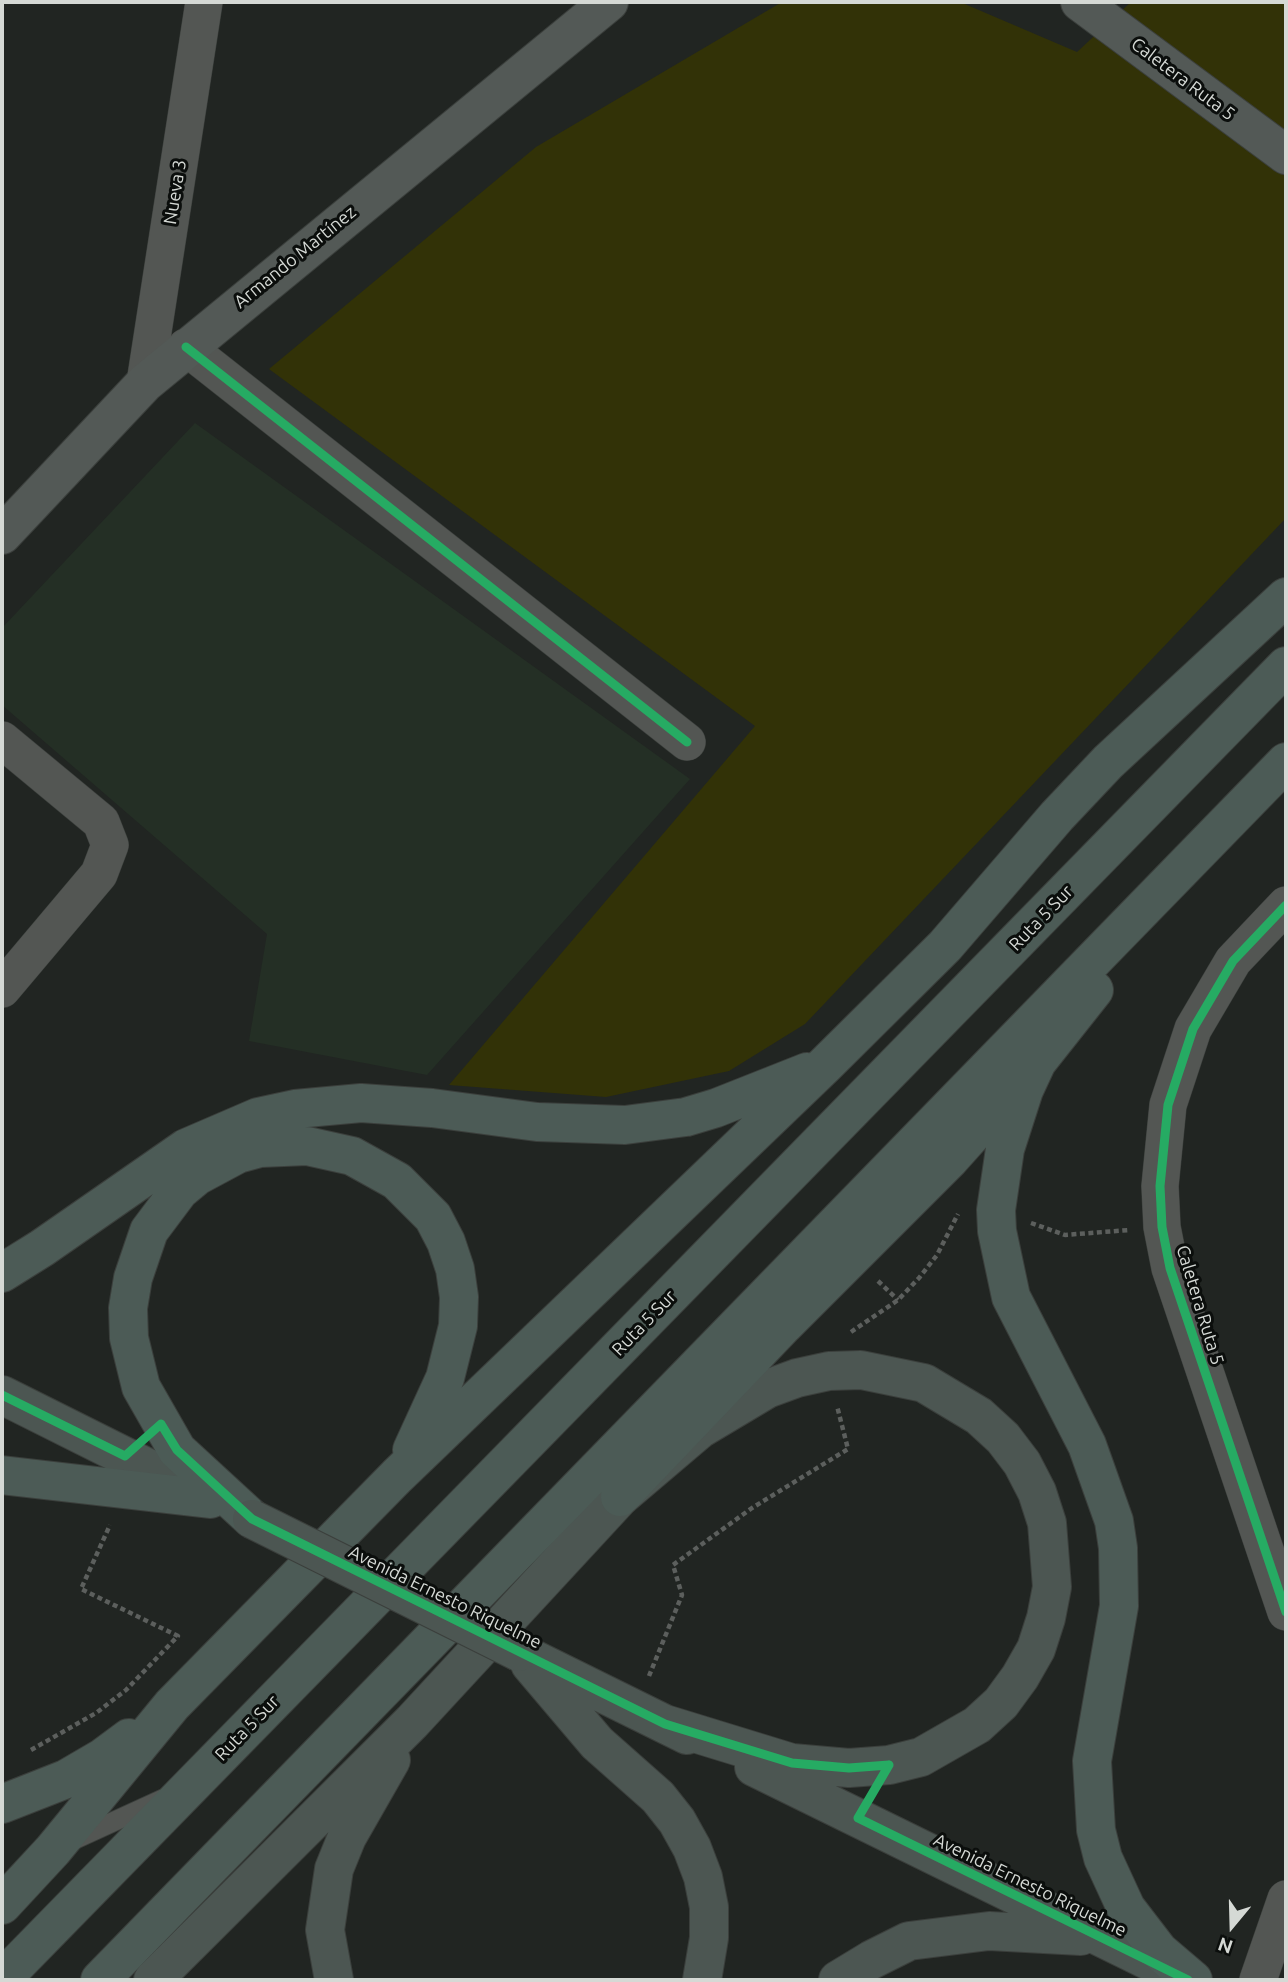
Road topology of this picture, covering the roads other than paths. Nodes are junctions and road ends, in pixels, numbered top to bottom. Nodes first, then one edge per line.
1 (204, 2) edge
2 (609, 2) edge
3 (1080, 2) edge
4 (1286, 155) edge
5 (186, 347) junction
6 (145, 383) junction
7 (2, 535) edge
8 (1286, 597) edge
9 (1286, 666) edge
10 (2, 740) edge
11 (687, 742) dead end
12 (1286, 761) edge
13 (1242, 807) junction
14 (1286, 905) edge
15 (2, 989) edge
16 (1037, 1062) junction
17 (825, 1065) junction
18 (2, 1273) edge
19 (784, 1325) junction
20 (708, 1356) junction
21 (2, 1395) edge
22 (2, 1475) edge
23 (397, 1476) junction
24 (620, 1497) junction
25 (210, 1499) junction
26 (252, 1519) junction
27 (1286, 1612) edge
28 (519, 1652) junction
29 (173, 1705) junction
30 (650, 1717) junction
31 (412, 1722) junction
32 (190, 1787) junction
33 (16, 1800) edge
34 (53, 1850) junction
35 (2, 1881) edge
36 (1286, 1899) edge
37 (2, 1905) edge
38 (1102, 1938) junction
39 (2, 1979) edge
40 (100, 1980) edge
41 (153, 1980) edge
42 (334, 1980) edge
43 (702, 1980) edge
44 (838, 1980) edge
45 (1191, 1980) edge
46 (1258, 1980) edge

1 - 6 street, Nueva 3
2 - 5 main road, Armando Martínez
3 - 4 main road, Caletera Ruta 5
5 - 6 main road, Armando Martínez
5 - 11 street
6 - 7 main road, Armando Martínez
8 - 17 highway
9 - 32 highway, Ruta 5 Sur
10 - 15 street
12 - 13 highway
13 - 16 highway
13 - 20 highway
14 - 27 street, Caletera Ruta 5
16 - 19 highway
16 - 45 highway
17 - 18 highway
17 - 23 highway
19 - 20 lane
19 - 24 highway
20 - 40 highway
21 - 25 main road, Avenida Ernesto Riquelme
22 - 25 highway
23 - 26 highway
23 - 29 highway
24 - 30 main road
24 - 31 main road
25 - 26 main road, Avenida Ernesto Riquelme
26 - 28 main road, Avenida Ernesto Riquelme, bridge
28 - 30 main road, Avenida Ernesto Riquelme
28 - 43 main road
29 - 33 highway
29 - 34 highway
30 - 38 main road, Avenida Ernesto Riquelme
31 - 41 main road
31 - 42 main road
32 - 34 lane
32 - 39 highway, Ruta 5 Sur
34 - 35 lane
34 - 37 highway
36 - 46 street
38 - 44 main road
38 - 45 main road, Avenida Ernesto Riquelme

